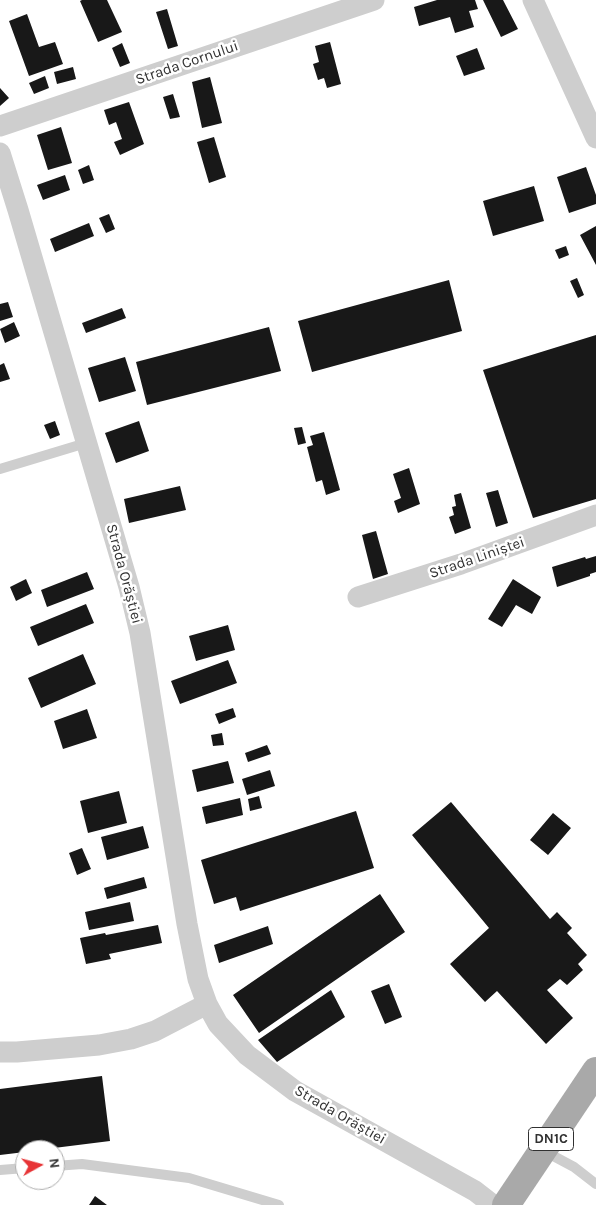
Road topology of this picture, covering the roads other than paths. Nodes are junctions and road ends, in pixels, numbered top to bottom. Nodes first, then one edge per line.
1 (374, 0) edge
2 (533, 0) edge
3 (0, 126) edge
4 (596, 138) edge
5 (0, 153) edge
6 (86, 443) junction
7 (0, 468) edge
8 (596, 515) edge
9 (358, 597) dead end
10 (207, 1004) junction
11 (0, 1052) edge
12 (596, 1072) edge
13 (544, 1150) junction
14 (65, 1165) edge
15 (15, 1169) edge
16 (0, 1170) edge
17 (596, 1184) edge
18 (277, 1205) edge
19 (493, 1205) edge
20 (506, 1205) edge

1 - 3 street, Strada Cornului
2 - 4 street
5 - 6 street, Strada Orăștiei
6 - 7 lane
6 - 10 street, Strada Orăștiei
8 - 9 street, Strada Liniștei
10 - 11 street
10 - 19 street, Strada Orăștiei
12 - 13 main road, DN1C
13 - 17 lane
13 - 20 main road, DN1C
14 - 18 lane
15 - 16 lane

